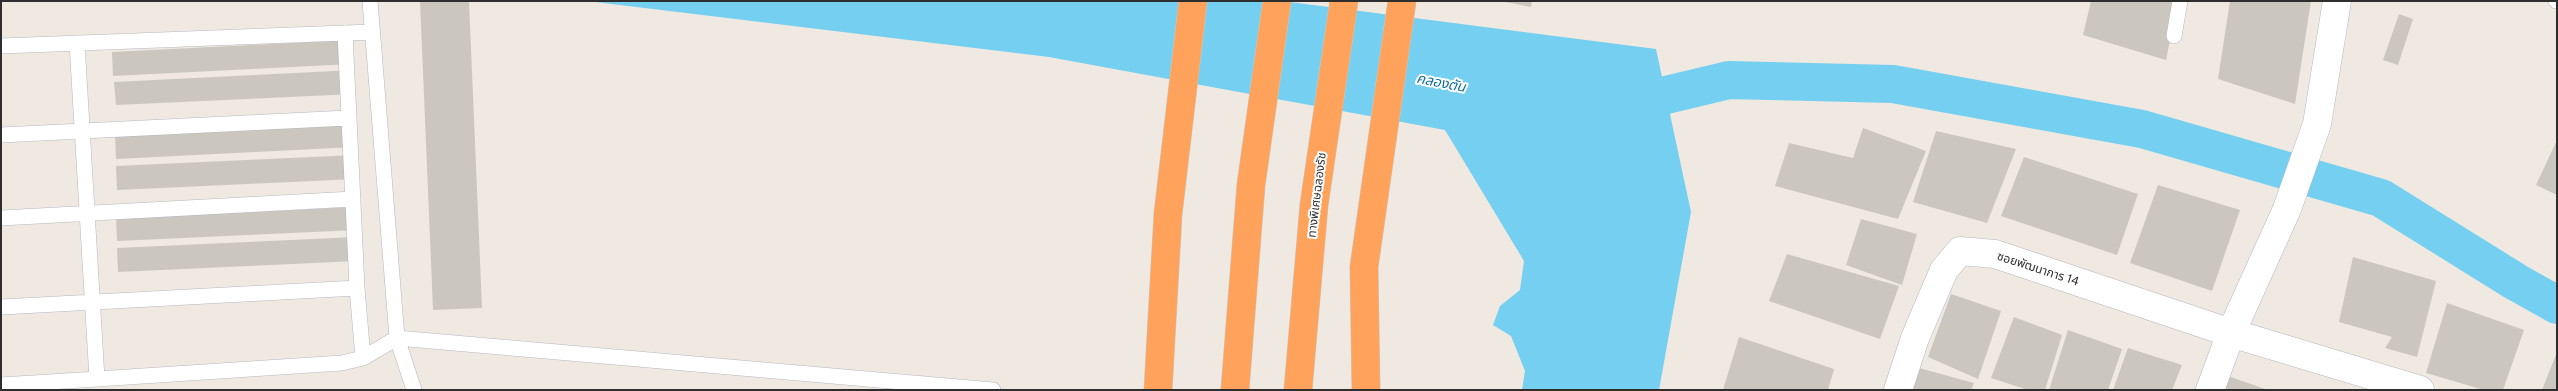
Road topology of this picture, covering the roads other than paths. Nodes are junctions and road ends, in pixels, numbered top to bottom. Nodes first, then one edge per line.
1 (370, 1) edge
2 (1193, 1) edge
3 (1277, 1) edge
4 (1344, 1) edge
5 (1402, 1) edge
6 (2180, 1) edge
7 (2337, 1) edge
8 (372, 32) junction
9 (345, 34) junction
10 (2174, 36) dead end
11 (77, 43) junction
12 (1, 46) edge
13 (348, 118) junction
14 (82, 130) junction
15 (1, 135) edge
16 (353, 199) junction
17 (88, 215) junction
18 (1, 218) edge
19 (357, 288) junction
20 (93, 303) junction
21 (1, 307) edge
22 (2231, 333) junction
23 (397, 338) junction
24 (364, 358) junction
25 (97, 379) junction
26 (1, 385) edge
27 (414, 390) edge
28 (993, 390) edge
29 (1158, 390) edge
30 (1235, 390) edge
31 (1298, 390) edge
32 (1366, 390) edge
33 (1898, 390) edge
34 (2210, 390) edge
35 (2420, 390) edge

1 - 8 lane
2 - 29 highway
3 - 30 highway
4 - 31 highway, ทางพิเศษฉลองรัช
5 - 32 highway
6 - 10 lane
7 - 22 street
8 - 9 lane
8 - 23 lane
9 - 11 lane
9 - 13 lane
11 - 12 lane
11 - 14 lane
13 - 14 lane
13 - 16 lane
14 - 15 lane
14 - 17 lane
16 - 17 lane
16 - 19 lane
17 - 18 lane
17 - 20 lane
19 - 20 lane
19 - 24 lane
20 - 21 lane
20 - 25 lane
22 - 33 street, ซอยพัฒนาการ 14
22 - 34 street
22 - 35 street, ซอยพัฒนาการ 14
23 - 24 lane
23 - 27 lane
23 - 28 lane
24 - 25 lane
25 - 26 lane

